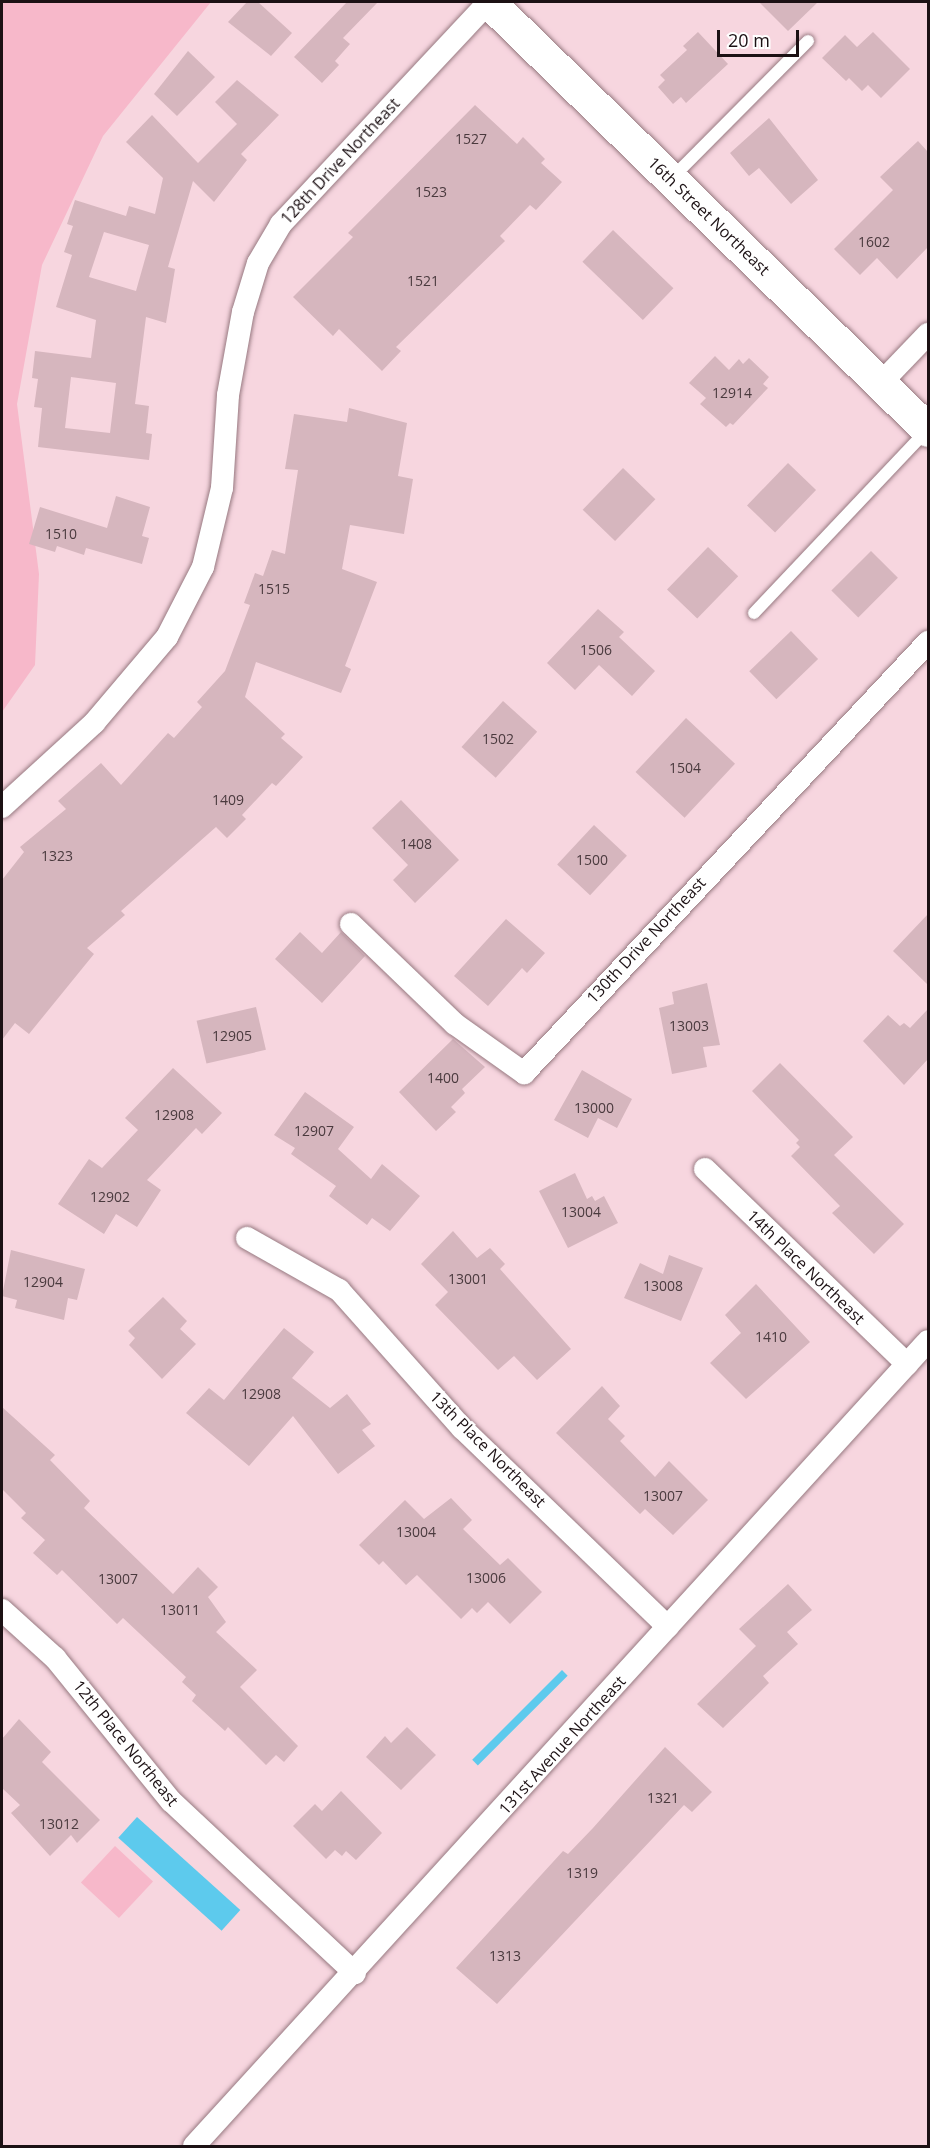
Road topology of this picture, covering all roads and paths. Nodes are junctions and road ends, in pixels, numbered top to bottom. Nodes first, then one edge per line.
1 (489, 2) edge
2 (808, 41) dead end
3 (671, 179) junction
4 (928, 334) edge
5 (881, 383) junction
6 (928, 430) edge
7 (754, 613) dead end
8 (928, 642) edge
9 (2, 807) edge
10 (351, 924) dead end
11 (705, 1169) dead end
12 (247, 1238) dead end
13 (928, 1341) edge
14 (907, 1364) junction
15 (2, 1611) edge
16 (668, 1627) junction
17 (355, 1973) junction
18 (194, 2146) edge

1 - 3 street, 16th Street Northeast
1 - 9 street, 128th Drive Northeast
2 - 3 lane
3 - 5 street, 16th Street Northeast
4 - 5 street
5 - 6 street, 16th Street Northeast
6 - 7 lane
8 - 10 street, 130th Drive Northeast
11 - 14 street, 14th Place Northeast
12 - 16 street, 13th Place Northeast
13 - 14 street, 131st Avenue Northeast
14 - 16 street, 131st Avenue Northeast
15 - 17 street, 12th Place Northeast
16 - 17 street, 131st Avenue Northeast
17 - 18 street, 131st Avenue Northeast

